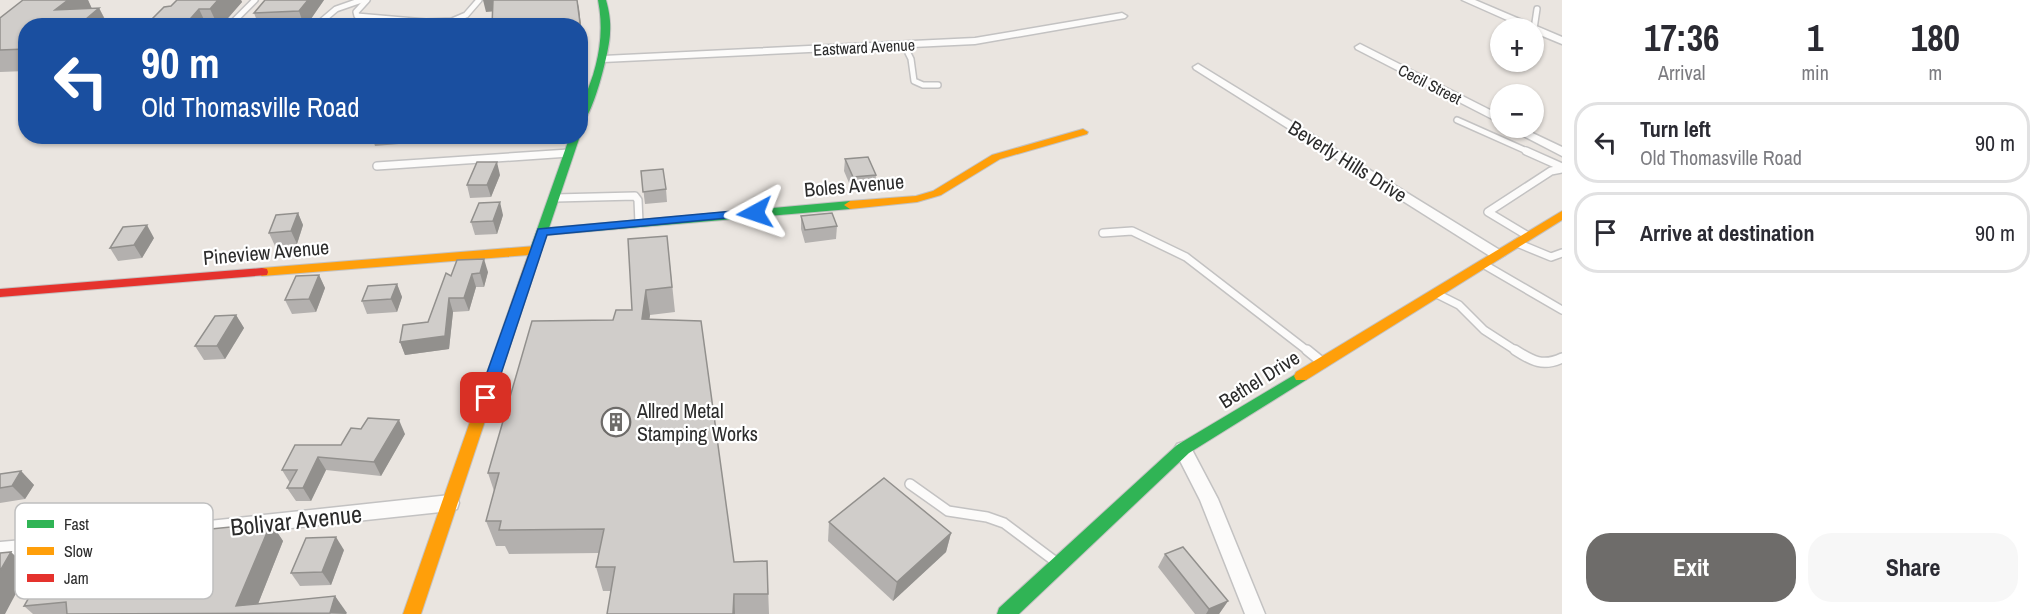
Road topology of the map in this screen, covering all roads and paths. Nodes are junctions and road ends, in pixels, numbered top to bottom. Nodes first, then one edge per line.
1 (255, 0) edge
2 (362, 0) edge
3 (367, 0) edge
4 (479, 0) edge
5 (602, 0) edge
6 (1467, 0) edge
7 (1537, 9) dead end
8 (1122, 16) dead end
9 (237, 18) edge
10 (325, 18) edge
11 (385, 18) edge
12 (462, 18) edge
13 (1509, 18) edge
14 (1536, 18) edge
15 (1544, 33) edge
16 (1562, 40) edge
17 (904, 45) junction
18 (1360, 47) dead end
19 (603, 59) junction
20 (1198, 67) dead end
21 (938, 86) dead end
22 (588, 100) edge
23 (1490, 115) edge
24 (1457, 120) dead end
25 (1083, 132) dead end
26 (1534, 138) edge
27 (573, 144) edge
28 (1562, 152) edge
29 (570, 153) junction
30 (377, 166) dead end
31 (1562, 168) edge
32 (554, 198) junction
33 (1562, 215) edge
34 (639, 223) junction
35 (542, 232) junction
36 (1103, 232) dead end
37 (1523, 239) junction
38 (536, 250) junction
39 (1562, 252) edge
40 (1498, 255) junction
41 (1483, 264) junction
42 (0, 293) edge
43 (1436, 293) junction
44 (1562, 310) edge
45 (1562, 358) edge
46 (1323, 363) junction
47 (1183, 449) junction
48 (910, 484) dead end
49 (450, 503) junction
50 (213, 529) edge
51 (15, 549) edge
52 (0, 551) edge
53 (1060, 564) junction
54 (412, 614) edge
55 (1006, 614) edge
56 (1255, 614) edge

1 - 9 lane
2 - 10 lane
3 - 11 lane
4 - 12 lane
5 - 19 street
6 - 13 street
7 - 14 lane
8 - 17 street, Eastward Avenue
15 - 16 street
17 - 19 street, Eastward Avenue
17 - 21 lane
18 - 23 street, Cecil Street
19 - 22 street
20 - 40 street, Beverly Hills Drive
24 - 31 lane
25 - 34 street, Boles Avenue
26 - 28 street
27 - 29 street
29 - 30 lane
29 - 32 street
31 - 37 lane
32 - 34 lane
32 - 35 street
33 - 37 street, Bethel Drive
34 - 35 street, Boles Avenue
35 - 38 street
36 - 46 lane
37 - 39 lane
37 - 40 street, Bethel Drive
38 - 42 street, Pineview Avenue
38 - 49 street
40 - 41 street, Bethel Drive
41 - 43 street, Bethel Drive
41 - 44 lane
43 - 45 lane
43 - 46 street, Bethel Drive
46 - 47 street, Bethel Drive
47 - 53 street, Bethel Drive
47 - 56 street
48 - 53 lane
49 - 50 street, Bolivar Avenue
49 - 54 street
51 - 52 street
53 - 55 street, Bethel Drive

